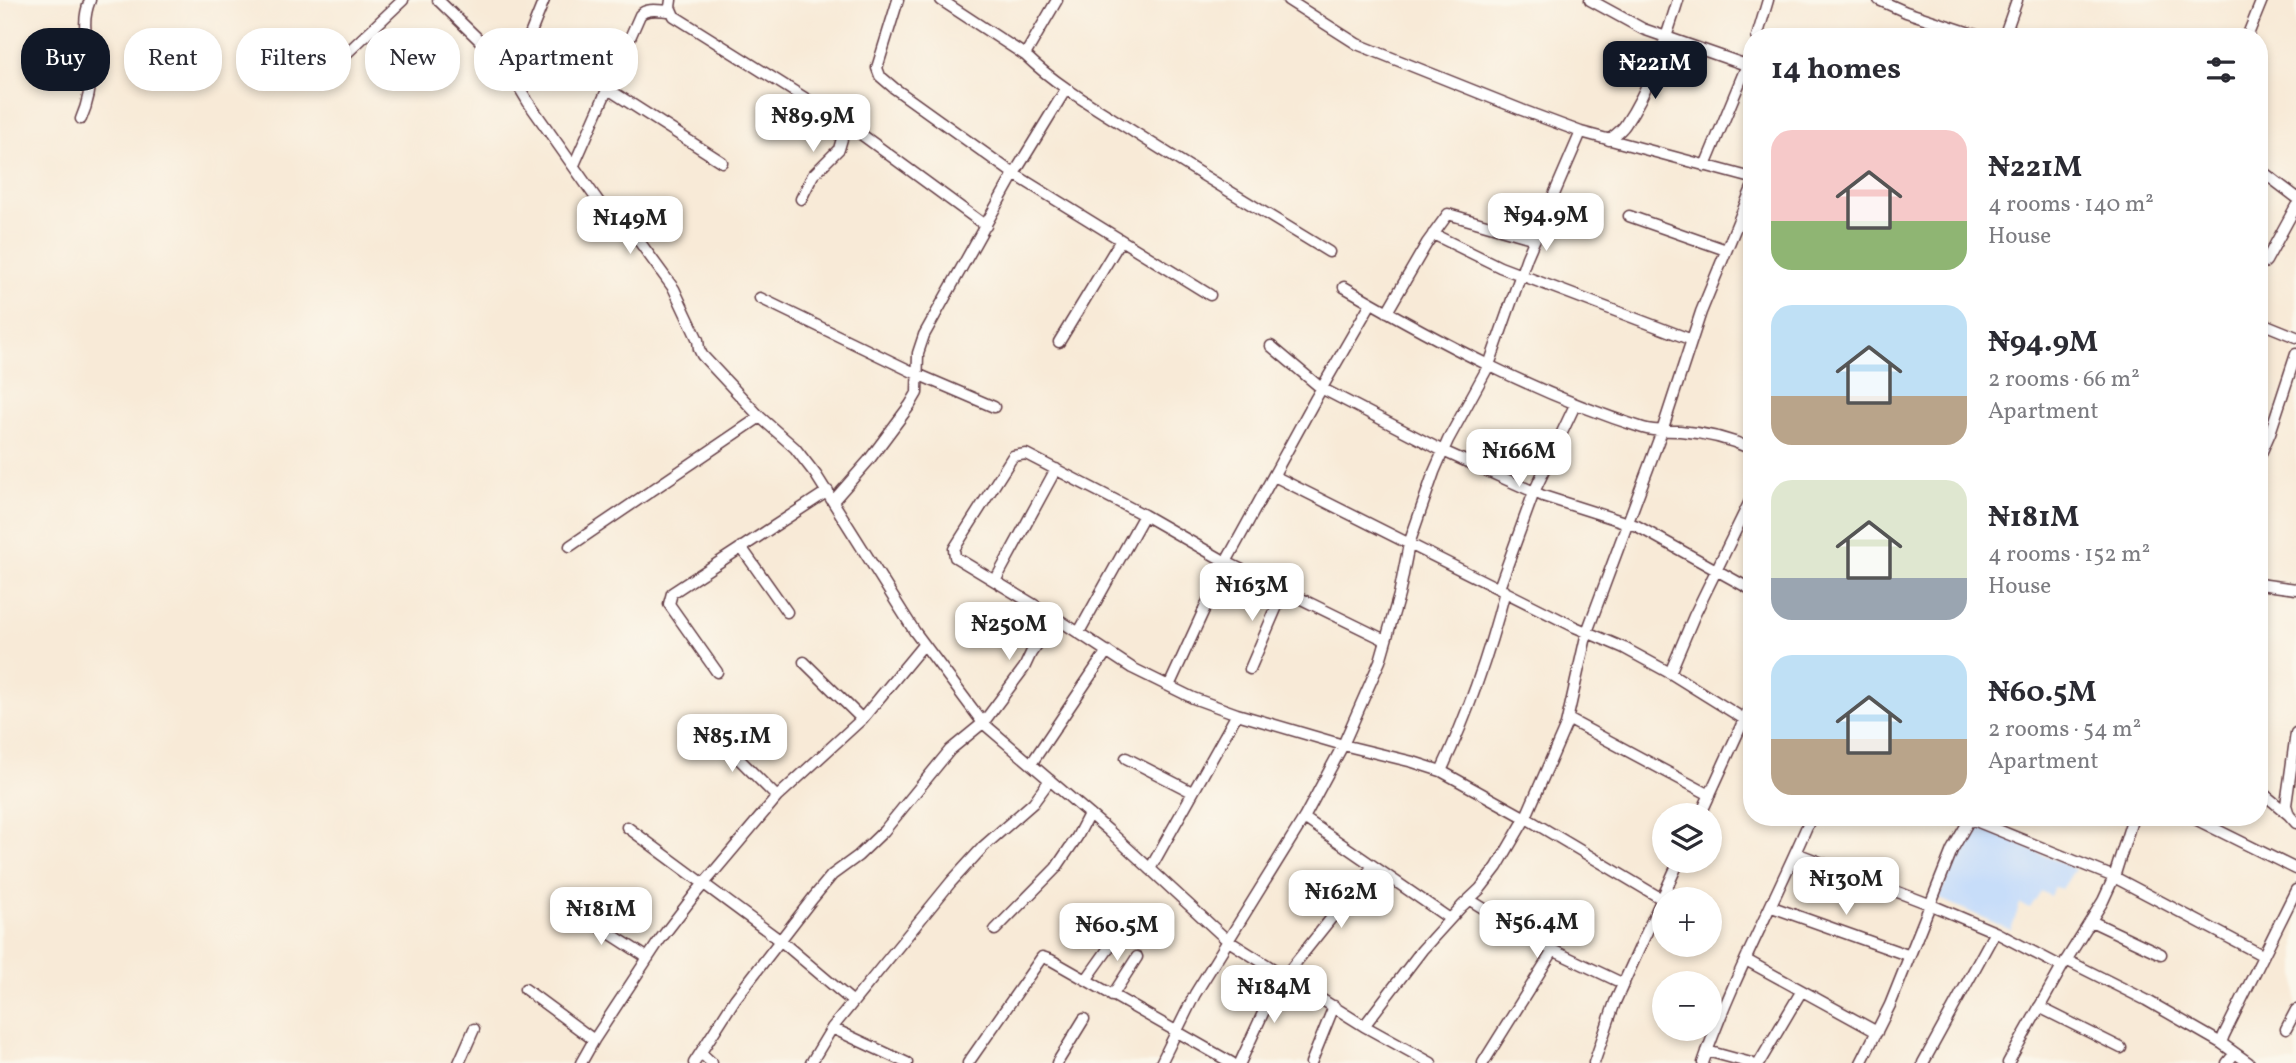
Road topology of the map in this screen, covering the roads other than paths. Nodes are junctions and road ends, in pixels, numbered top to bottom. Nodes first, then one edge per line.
1 (90, 0) edge
2 (403, 0) edge
3 (544, 0) edge
4 (898, 0) edge
5 (941, 0) edge
6 (1056, 0) edge
7 (1288, 0) edge
8 (1590, 0) edge
9 (1678, 0) edge
10 (1768, 0) edge
11 (1879, 0) edge
12 (2017, 0) edge
13 (2262, 0) edge
14 (440, 1) edge
15 (671, 6) edge
16 (533, 28) edge
17 (634, 28) edge
18 (1760, 28) edge
19 (1955, 28) edge
20 (2007, 28) edge
21 (2251, 28) edge
22 (474, 34) edge
23 (1666, 37) junction
24 (351, 49) edge
25 (1025, 55) junction
26 (1743, 64) edge
27 (1743, 82) edge
28 (1066, 89) junction
29 (523, 91) edge
30 (607, 91) edge
31 (611, 91) edge
32 (81, 119) dead end
33 (849, 125) junction
34 (1581, 132) junction
35 (1609, 140) junction
36 (722, 162) dead end
37 (574, 164) junction
38 (1705, 166) junction
39 (1014, 174) junction
40 (1743, 176) edge
41 (2268, 176) edge
42 (2296, 197) edge
43 (801, 199) dead end
44 (2296, 206) edge
45 (1743, 210) edge
46 (1629, 216) dead end
47 (986, 226) junction
48 (1433, 234) junction
49 (1535, 239) junction
50 (1121, 240) junction
51 (1727, 250) junction
52 (1329, 252) dead end
53 (2268, 257) edge
54 (1521, 275) junction
55 (1344, 287) dead end
56 (1210, 295) dead end
57 (760, 298) dead end
58 (1371, 303) junction
59 (1387, 312) junction
60 (2268, 326) edge
61 (2296, 337) edge
62 (1692, 340) junction
63 (1059, 342) dead end
64 (1271, 346) dead end
65 (2296, 354) edge
66 (1489, 365) junction
67 (917, 374) junction
68 (1321, 388) junction
69 (1575, 405) junction
70 (994, 407) dead end
71 (760, 417) junction
72 (1662, 431) junction
73 (2268, 438) edge
74 (1743, 445) edge
75 (1443, 452) junction
76 (1056, 469) junction
77 (1274, 476) junction
78 (1534, 492) junction
79 (831, 496) junction
80 (1144, 515) junction
81 (1743, 516) edge
82 (1629, 524) junction
83 (1409, 544) junction
84 (570, 547) dead end
85 (741, 547) junction
86 (1226, 562) junction
87 (1717, 569) junction
88 (995, 581) junction
89 (1743, 585) edge
90 (2268, 585) edge
91 (2296, 589) edge
92 (1284, 590) junction
93 (1502, 590) junction
94 (787, 612) dead end
95 (1056, 618) junction
96 (1079, 632) junction
97 (1587, 632) junction
98 (1385, 640) junction
99 (924, 644) junction
100 (1107, 651) junction
101 (804, 662) dead end
102 (1250, 668) dead end
103 (717, 672) dead end
104 (1670, 673) junction
105 (1168, 686) junction
106 (1237, 714) junction
107 (862, 719) junction
108 (1568, 719) junction
109 (1743, 719) edge
110 (983, 723) junction
111 (710, 730) dead end
112 (1743, 730) edge
113 (2296, 733) edge
114 (1343, 745) junction
115 (1126, 758) dead end
116 (1031, 764) junction
117 (1441, 771) junction
118 (1050, 780) junction
119 (1192, 792) junction
120 (1710, 795) junction
121 (777, 797) junction
122 (2268, 798) edge
123 (1706, 803) edge
124 (1089, 814) junction
125 (1304, 818) junction
126 (1525, 819) junction
127 (2292, 819) edge
128 (1807, 826) edge
129 (1965, 826) edge
130 (1989, 826) edge
131 (2130, 826) edge
132 (2209, 826) edge
133 (627, 827) dead end
134 (1796, 853) junction
135 (1373, 866) junction
136 (1150, 869) junction
137 (2296, 869) edge
138 (2114, 877) junction
139 (705, 883) junction
140 (1652, 893) edge
141 (2295, 893) edge
142 (1470, 900) junction
143 (1929, 904) junction
144 (1772, 906) junction
145 (572, 909) dead end
146 (1450, 919) junction
147 (1652, 921) edge
148 (2091, 921) junction
149 (1123, 928) dead end
150 (995, 930) dead end
151 (1995, 932) junction
152 (1227, 940) junction
153 (781, 941) junction
154 (1553, 951) junction
155 (2161, 954) dead end
156 (2262, 955) junction
157 (1910, 956) junction
158 (1137, 957) dead end
159 (648, 958) junction
160 (1746, 960) junction
161 (2064, 963) junction
162 (1283, 975) junction
163 (1086, 980) junction
164 (1624, 984) junction
165 (525, 989) dead end
166 (1801, 992) junction
167 (1112, 996) junction
168 (853, 1002) junction
169 (1334, 1006) junction
170 (2039, 1007) junction
171 (2296, 1010) edge
172 (1084, 1019) dead end
173 (1364, 1026) junction
174 (474, 1028) dead end
175 (832, 1028) junction
176 (2286, 1029) dead end
177 (1176, 1032) junction
178 (1877, 1032) junction
179 (594, 1040) junction
180 (2221, 1043) junction
181 (2121, 1048) dead end
182 (1707, 1051) junction
183 (701, 1053) junction
184 (2235, 1053) junction
185 (1415, 1059) edge
186 (899, 1061) edge
187 (2011, 1062) edge
188 (459, 1063) edge
189 (581, 1063) edge
190 (694, 1063) edge
191 (712, 1063) edge
192 (811, 1063) edge
193 (968, 1063) edge
194 (1057, 1063) edge
195 (1161, 1063) edge
196 (1232, 1063) edge
197 (1240, 1063) edge
198 (1311, 1063) edge
199 (1431, 1063) edge
200 (1482, 1063) edge
201 (1594, 1063) edge
202 (1703, 1063) edge
203 (1751, 1063) edge
204 (1759, 1063) edge
205 (1860, 1063) edge
206 (1923, 1063) edge
207 (2227, 1063) edge
208 (2249, 1063) edge

1 - 32 street
2 - 24 street
3 - 16 street
4 - 39 street
5 - 25 street
6 - 25 street
7 - 34 street
8 - 23 street
9 - 23 street
10 - 18 street
11 - 19 street
12 - 20 street
13 - 21 street
14 - 22 street
15 - 17 street
15 - 33 street
23 - 26 street
23 - 35 street
25 - 28 street
27 - 38 street
28 - 39 street
28 - 52 street
29 - 37 street
30 - 37 street
31 - 36 street
33 - 43 street
33 - 47 street
34 - 35 street
34 - 49 street
35 - 38 street
37 - 71 street
38 - 40 street
39 - 47 street
39 - 50 street
41 - 42 street
44 - 53 street
45 - 51 street
46 - 51 street
47 - 67 street
48 - 49 street
48 - 54 street
48 - 59 street
49 - 54 street
50 - 56 street
50 - 63 street
51 - 62 street
54 - 62 street
54 - 66 street
55 - 58 street
57 - 67 street
58 - 59 street
58 - 68 street
59 - 66 street
60 - 61 street
62 - 72 street
64 - 68 street
65 - 73 street
66 - 69 street
66 - 75 street
67 - 70 street
67 - 79 street
68 - 75 street
68 - 77 street
69 - 72 street
69 - 78 street
71 - 79 street
71 - 84 street
72 - 74 street
72 - 82 street
75 - 78 street
75 - 83 street
76 - 80 street
76 - 88 street
76 - 88 street
77 - 83 street
77 - 86 street
78 - 82 street
78 - 93 street
79 - 85 street
79 - 99 street
80 - 86 street
80 - 96 street
81 - 87 street
82 - 87 street
82 - 97 street
83 - 93 street
83 - 98 street
85 - 94 street
85 - 103 street
86 - 92 street
86 - 105 street
87 - 89 street
87 - 104 street
88 - 95 street
90 - 91 street
92 - 98 street
92 - 102 street
93 - 97 street
93 - 117 street
95 - 96 street
95 - 110 street
96 - 100 street
97 - 104 street
97 - 108 street
98 - 114 street
99 - 107 street
99 - 110 street
100 - 105 street
100 - 116 street
101 - 107 street
104 - 109 street
105 - 106 street
106 - 114 street
106 - 119 street
107 - 121 street
108 - 120 street
108 - 126 street
110 - 116 street
110 - 153 street
111 - 121 street
112 - 120 street
113 - 127 street
114 - 117 street
114 - 125 street
115 - 119 street
116 - 118 street
117 - 126 street
118 - 124 street
118 - 168 street
119 - 136 street
120 - 123 street
121 - 139 street
122 - 127 street
124 - 136 street
124 - 150 street
125 - 135 street
125 - 152 street
126 - 140 street
126 - 142 street
128 - 134 street
129 - 143 street
130 - 138 street
131 - 138 street
132 - 137 street
133 - 139 street
134 - 143 street
134 - 144 street
135 - 146 street
135 - 162 street
136 - 152 street
138 - 148 street
138 - 156 street
139 - 153 street
139 - 159 street
141 - 156 street
142 - 146 street
142 - 154 street
143 - 151 street
143 - 157 street
144 - 157 street
144 - 160 street
145 - 159 street
146 - 173 street
147 - 164 street
148 - 155 street
148 - 161 street
149 - 163 street
151 - 161 street
151 - 206 street
152 - 162 street
152 - 177 street
153 - 168 street
153 - 183 street
154 - 164 street
154 - 200 street
156 - 180 street
157 - 178 street
158 - 167 street
159 - 179 street
160 - 166 street
160 - 182 street
161 - 170 street
161 - 180 street
162 - 169 street
162 - 197 street
163 - 167 street
163 - 193 street
164 - 201 street
165 - 179 street
166 - 178 street
166 - 204 street
167 - 177 street
168 - 175 street
169 - 173 street
169 - 198 street
170 - 181 street
170 - 187 street
171 - 176 street
172 - 194 street
173 - 185 street
174 - 188 street
175 - 186 street
175 - 192 street
177 - 195 street
177 - 196 street
178 - 205 street
179 - 189 street
180 - 184 street
182 - 202 street
182 - 203 street
183 - 190 street
183 - 191 street
184 - 207 street
184 - 208 street
185 - 199 street

